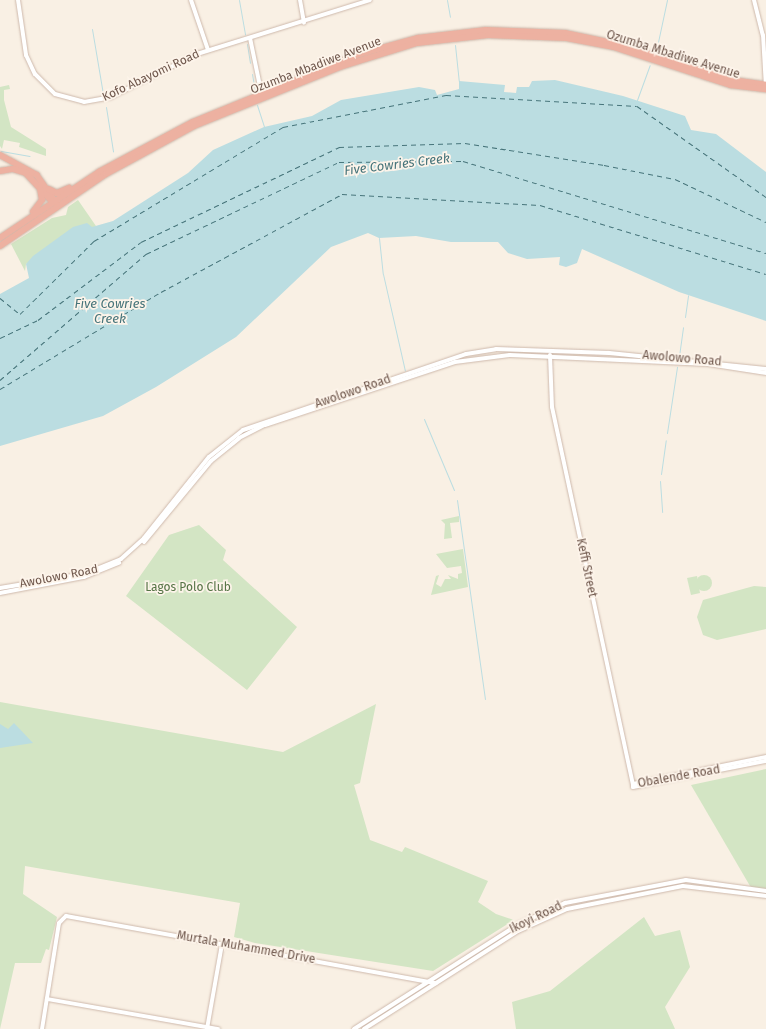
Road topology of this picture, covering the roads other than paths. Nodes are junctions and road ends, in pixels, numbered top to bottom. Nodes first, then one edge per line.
1 (18, 0) edge
2 (191, 0) edge
3 (300, 0) edge
4 (370, 0) edge
5 (754, 0) edge
6 (304, 23) junction
7 (250, 38) junction
8 (406, 43) junction
9 (208, 50) junction
10 (766, 85) edge
11 (766, 89) edge
12 (262, 96) junction
13 (0, 155) edge
14 (0, 171) edge
15 (99, 172) junction
16 (34, 179) junction
17 (48, 188) junction
18 (56, 204) junction
19 (25, 221) junction
20 (0, 238) edge
21 (0, 246) edge
22 (550, 351) junction
23 (550, 357) junction
24 (766, 369) edge
25 (766, 373) edge
26 (0, 588) edge
27 (0, 592) edge
28 (766, 757) edge
29 (766, 762) edge
30 (632, 784) junction
31 (766, 891) edge
32 (766, 896) edge
33 (222, 944) junction
34 (417, 978) junction
35 (430, 980) junction
36 (436, 983) junction
37 (419, 986) junction
38 (47, 999) junction
39 (207, 1028) edge
40 (42, 1029) edge
41 (218, 1029) edge
42 (354, 1029) edge
43 (364, 1029) edge

1 - 9 main road, Kofo Abayomi Road
2 - 9 main road
3 - 6 main road
4 - 6 main road, Kofo Abayomi Road
5 - 10 main road
6 - 7 main road, Kofo Abayomi Road
7 - 9 main road, Kofo Abayomi Road
7 - 12 main road
8 - 10 highway, Ozumba Mbadiwe Avenue
8 - 11 highway, Ozumba Mbadiwe Avenue
8 - 12 highway, Ozumba Mbadiwe Avenue
10 - 11 main road
12 - 15 highway, Ozumba Mbadiwe Avenue
12 - 18 highway, Ozumba Mbadiwe Avenue
13 - 17 highway
14 - 16 highway
15 - 17 highway
15 - 18 highway, Ozumba Mbadiwe Avenue
16 - 18 highway
16 - 19 highway
17 - 18 highway
18 - 19 highway, Ozumba Mbadiwe Avenue
18 - 21 highway, Ozumba Mbadiwe Avenue
19 - 20 highway, Ozumba Mbadiwe Avenue
22 - 23 main road, Keffi Street
22 - 24 main road, Awolowo Road
22 - 26 main road, Awolowo Road
23 - 25 main road, Awolowo Road
23 - 27 main road, Awolowo Road
23 - 30 main road, Keffi Street
28 - 30 main road, Obalende Road
29 - 30 main road, Obalende Road
31 - 35 main road, Ikoyi Road
32 - 36 main road, Ikoyi Road
33 - 34 main road, Murtala Muhammed Drive
33 - 38 main road, Murtala Muhammed Drive
33 - 39 main road
34 - 35 main road, Murtala Muhammed Drive
34 - 37 main road
35 - 36 main road, Murtala Muhammed Drive
35 - 37 main road, Ikoyi Road
36 - 43 main road, Ikoyi Road
37 - 42 main road, Ikoyi Road
38 - 39 main road
38 - 40 main road
39 - 41 main road

